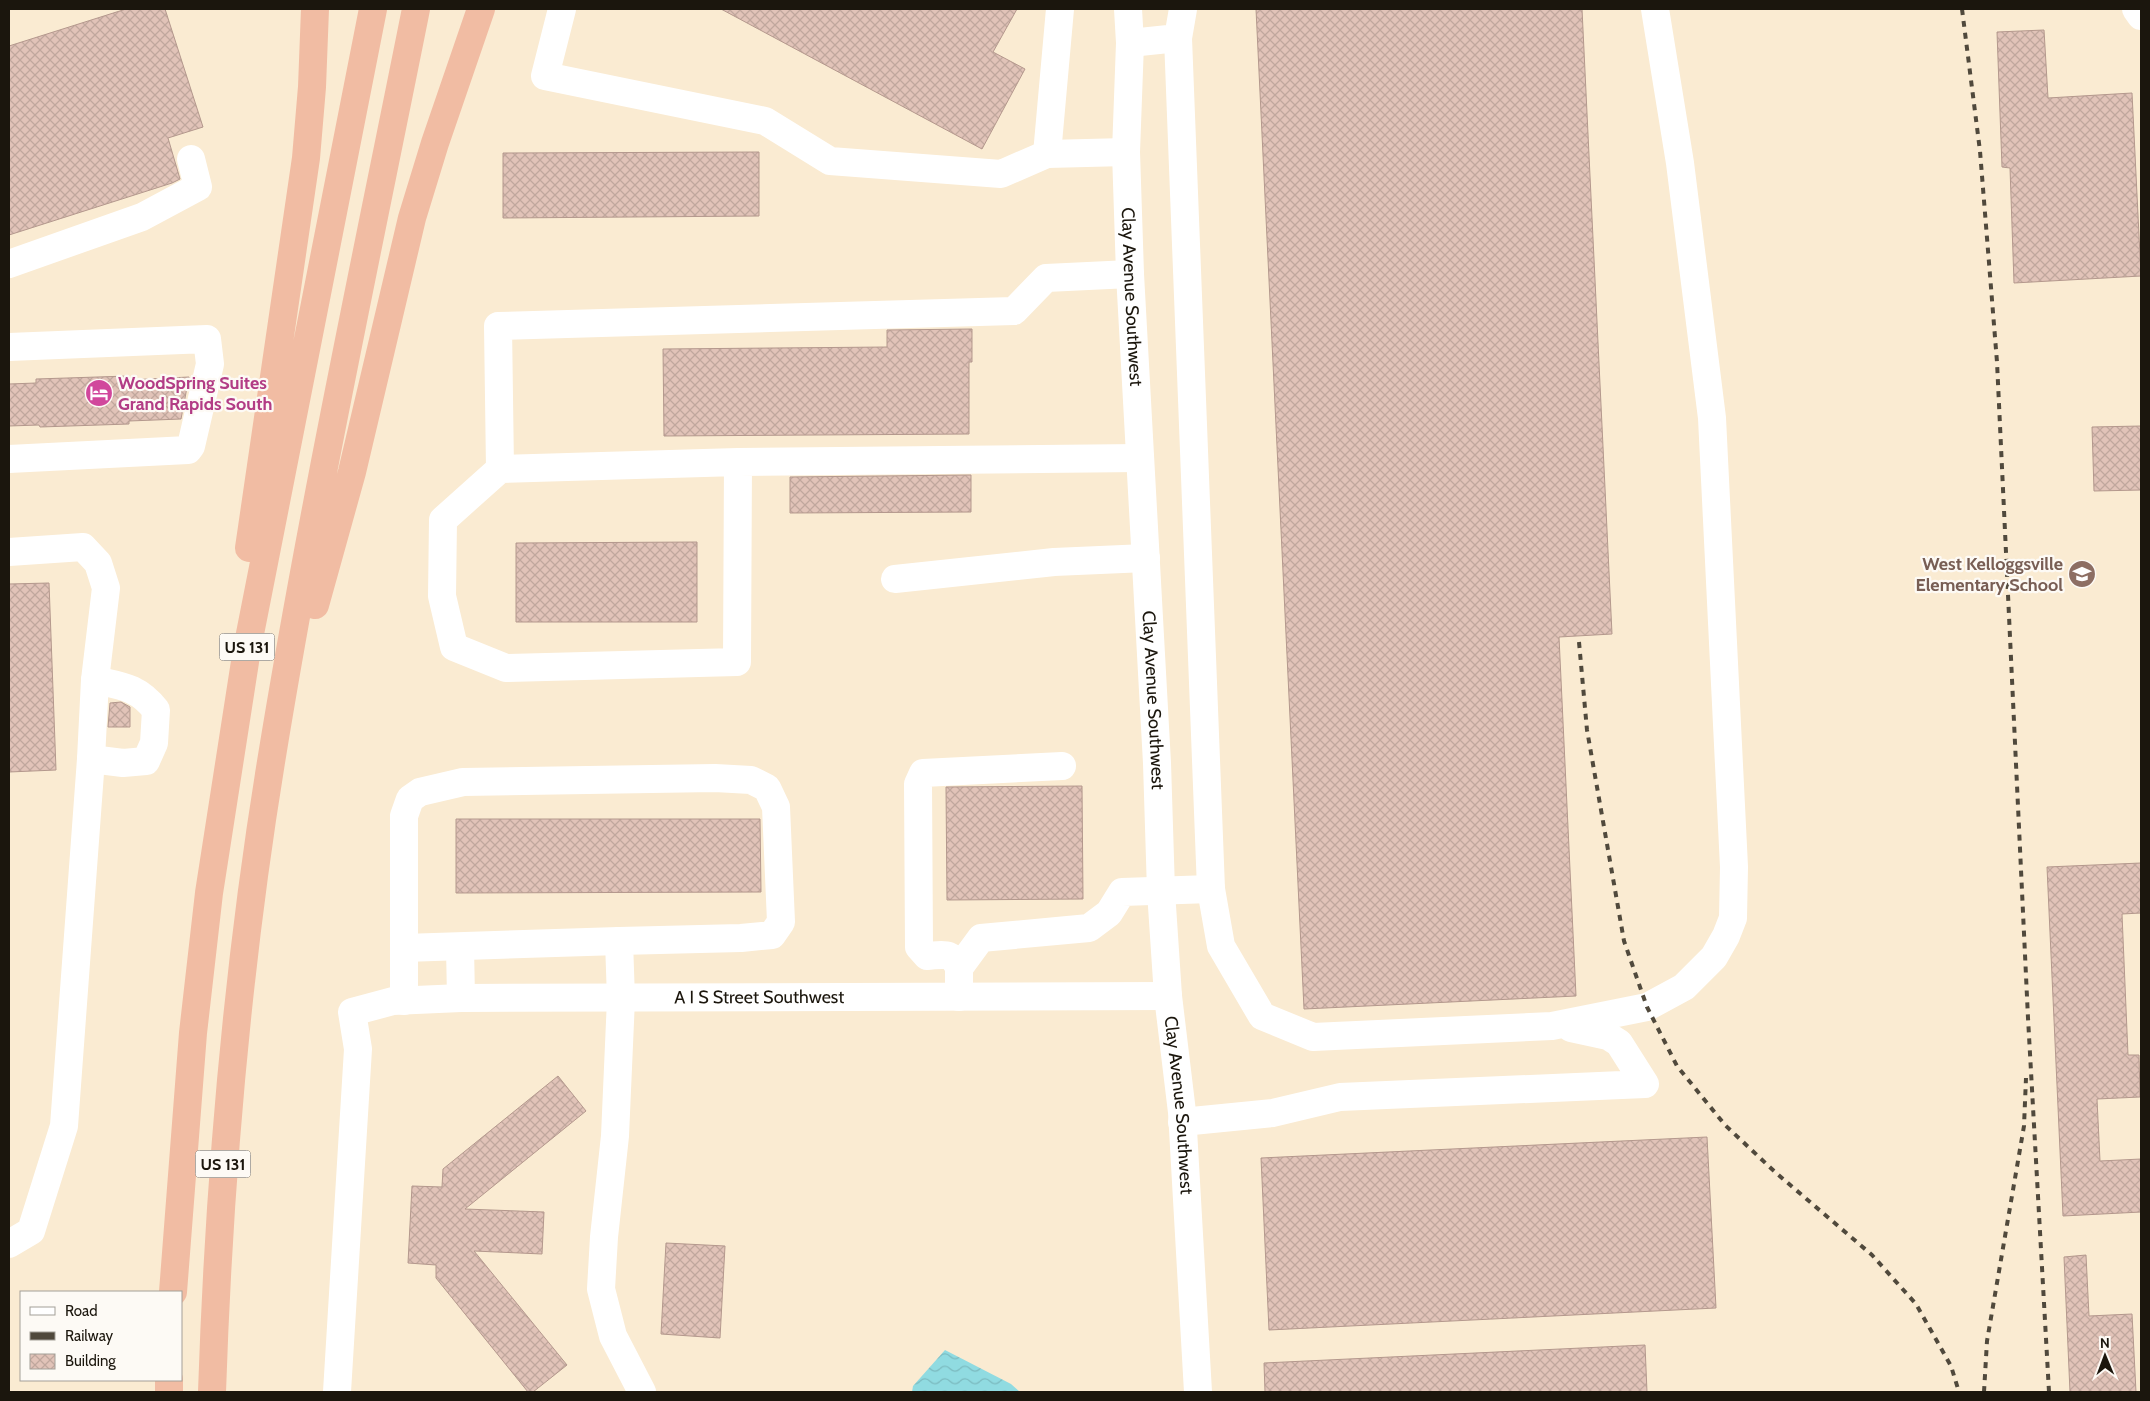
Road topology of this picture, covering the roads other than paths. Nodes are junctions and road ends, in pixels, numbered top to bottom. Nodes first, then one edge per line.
1 (315, 9) edge
2 (373, 9) edge
3 (416, 9) edge
4 (481, 9) edge
5 (562, 9) edge
6 (1060, 9) edge
7 (1128, 9) edge
8 (1183, 9) edge
9 (1655, 9) edge
10 (2136, 9) edge
11 (2141, 16) edge
12 (1178, 38) junction
13 (1130, 43) junction
14 (1126, 152) junction
15 (1047, 154) junction
16 (191, 158) dead end
17 (9, 264) edge
18 (1130, 274) junction
19 (9, 347) edge
20 (1140, 458) junction
21 (9, 459) edge
22 (738, 462) junction
23 (500, 469) junction
24 (9, 552) edge
25 (1146, 558) junction
26 (895, 579) dead end
27 (95, 680) junction
28 (91, 759) junction
29 (271, 763) junction
30 (1062, 766) dead end
31 (1211, 889) junction
32 (1161, 891) junction
33 (209, 893) junction
34 (620, 941) junction
35 (460, 946) junction
36 (404, 948) junction
37 (959, 968) junction
38 (1168, 996) junction
39 (959, 997) junction
40 (462, 998) junction
41 (621, 999) junction
42 (404, 1001) junction
43 (1552, 1026) junction
44 (1182, 1122) junction
45 (9, 1244) edge
46 (173, 1291) edge
47 (212, 1392) edge
48 (337, 1392) edge
49 (642, 1392) edge
50 (1198, 1392) edge

1 - 33 highway
2 - 33 highway, US 131
3 - 29 highway, US 131
4 - 29 highway
5 - 15 street
6 - 15 street
7 - 13 street, Clay Avenue Southwest
8 - 12 street
9 - 43 street
10 - 11 street
12 - 13 street
12 - 31 street
13 - 14 street, Clay Avenue Southwest
14 - 15 street
14 - 18 street, Clay Avenue Southwest
16 - 17 street
18 - 20 street, Clay Avenue Southwest
18 - 23 street
19 - 21 street
20 - 22 street
20 - 25 street, Clay Avenue Southwest
22 - 23 street
22 - 23 street
24 - 27 street
25 - 26 street
25 - 32 street, Clay Avenue Southwest
27 - 28 street
27 - 28 street
28 - 45 street
29 - 47 highway, US 131
30 - 37 street
31 - 32 street
31 - 43 street
32 - 37 street
32 - 38 street, Clay Avenue Southwest
33 - 46 highway, US 131
34 - 35 street
34 - 36 street
34 - 41 street
35 - 36 street
35 - 40 street
36 - 42 street
37 - 39 street
38 - 39 street, A I S Street Southwest
38 - 44 street, Clay Avenue Southwest
39 - 41 street, A I S Street Southwest
40 - 41 street, A I S Street Southwest
40 - 42 street, A I S Street Southwest
41 - 49 street
42 - 48 street, A I S Street Southwest
43 - 44 street
44 - 50 street, Clay Avenue Southwest

